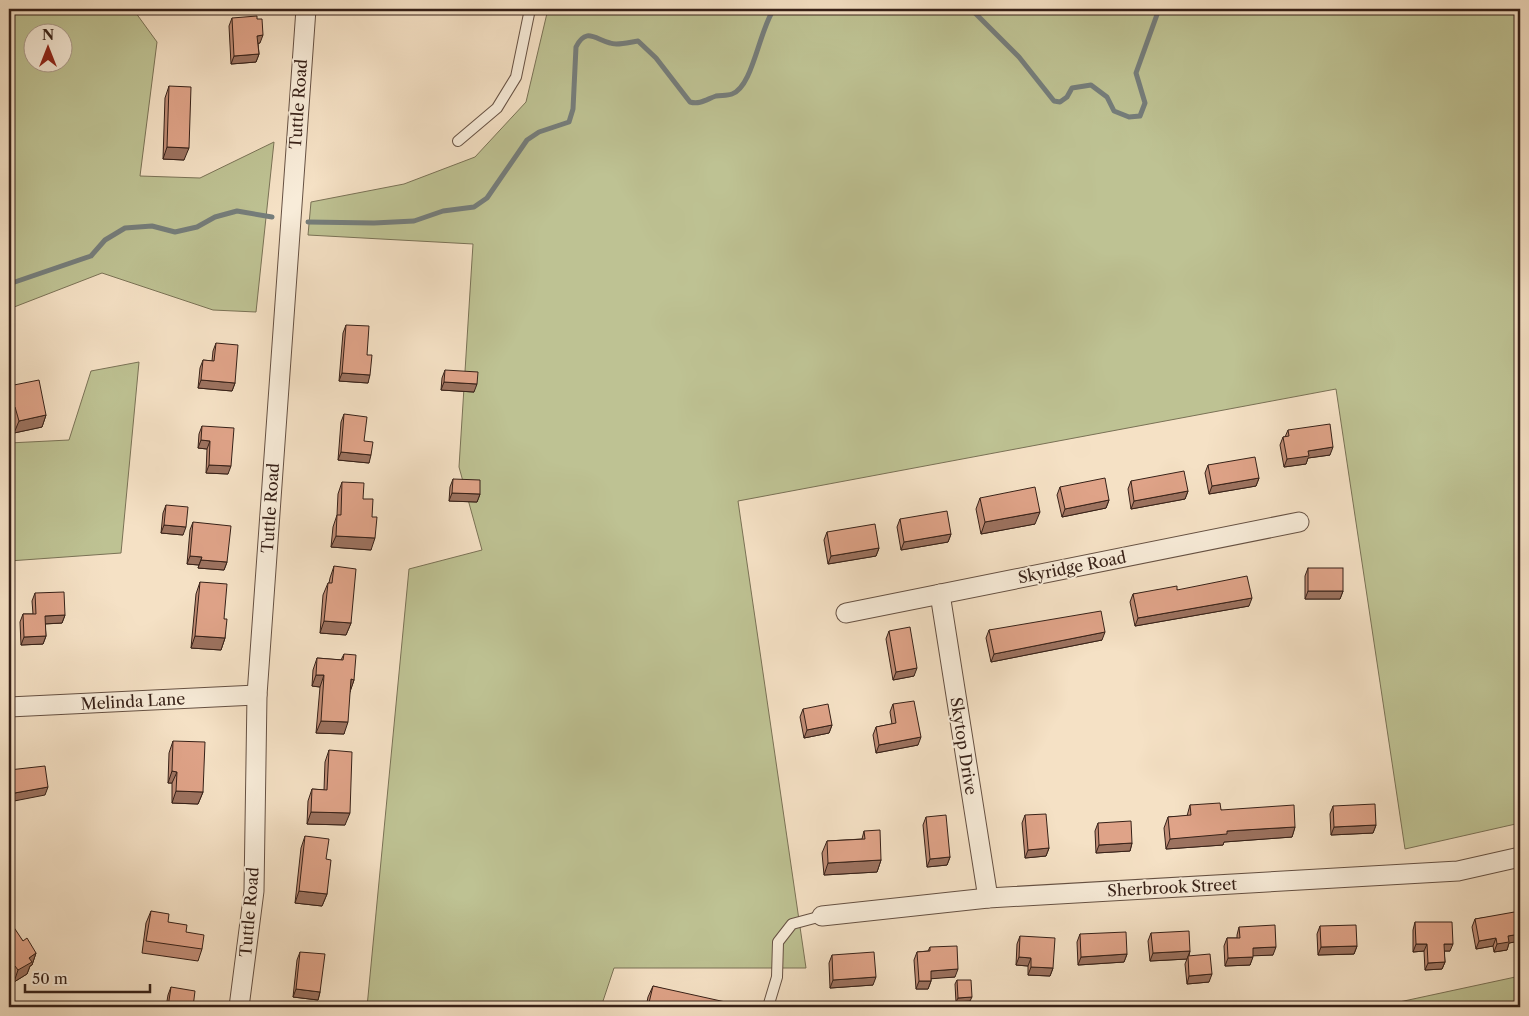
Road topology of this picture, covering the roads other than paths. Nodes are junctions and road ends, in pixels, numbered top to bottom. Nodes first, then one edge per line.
1 (306, 9) edge
2 (530, 9) edge
3 (458, 141) dead end
4 (1298, 522) dead end
5 (940, 594) junction
6 (846, 613) dead end
7 (257, 695) junction
8 (9, 707) edge
9 (1520, 857) edge
10 (988, 898) junction
11 (822, 916) joint
12 (239, 1007) edge
13 (768, 1007) edge

1 - 7 street, Tuttle Road
2 - 3 lane
4 - 5 street, Skyridge Road
5 - 6 street, Skyridge Road
5 - 10 street, Skytop Drive
7 - 8 street, Melinda Lane
7 - 12 street, Tuttle Road
9 - 10 street, Sherbrook Street
10 - 11 street, Sherbrook Street
11 - 13 lane

